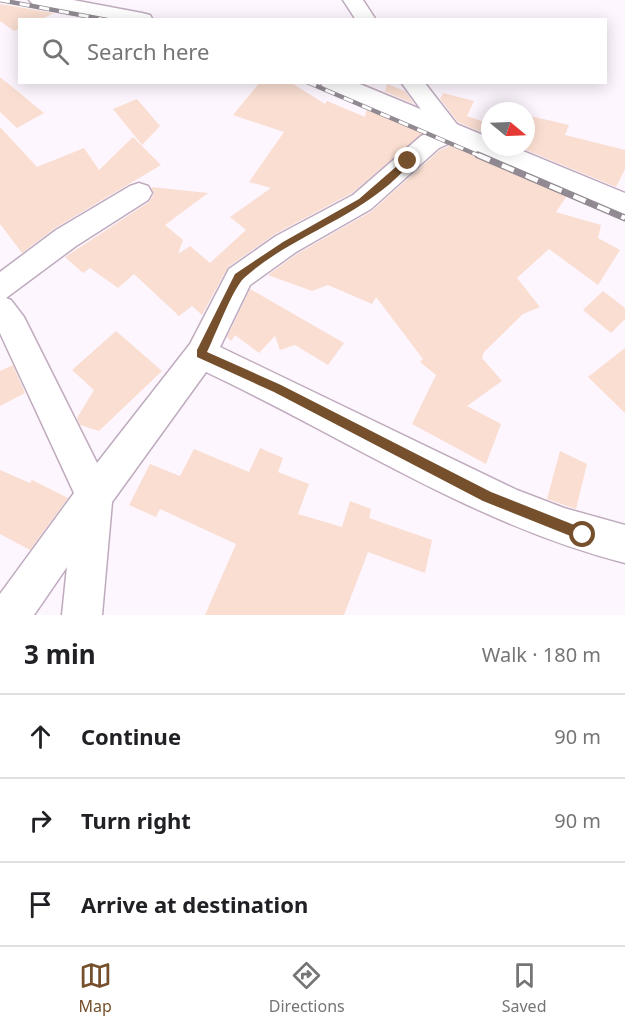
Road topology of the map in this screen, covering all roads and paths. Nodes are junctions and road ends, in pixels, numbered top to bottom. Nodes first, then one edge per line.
1 (40, 0) edge
2 (353, 0) edge
3 (132, 18) edge
4 (365, 18) edge
5 (337, 84) edge
6 (414, 84) edge
7 (451, 133) junction
8 (139, 193) dead end
9 (625, 204) edge
10 (0, 288) edge
11 (0, 309) edge
12 (201, 354) junction
13 (94, 496) junction
14 (625, 544) edge
15 (10, 615) edge
16 (82, 615) edge

1 - 3 main road
2 - 4 street
5 - 7 main road
6 - 7 street
7 - 9 main road
7 - 12 street
8 - 10 street
11 - 13 street
12 - 13 street
12 - 14 street
13 - 15 street
13 - 16 street

